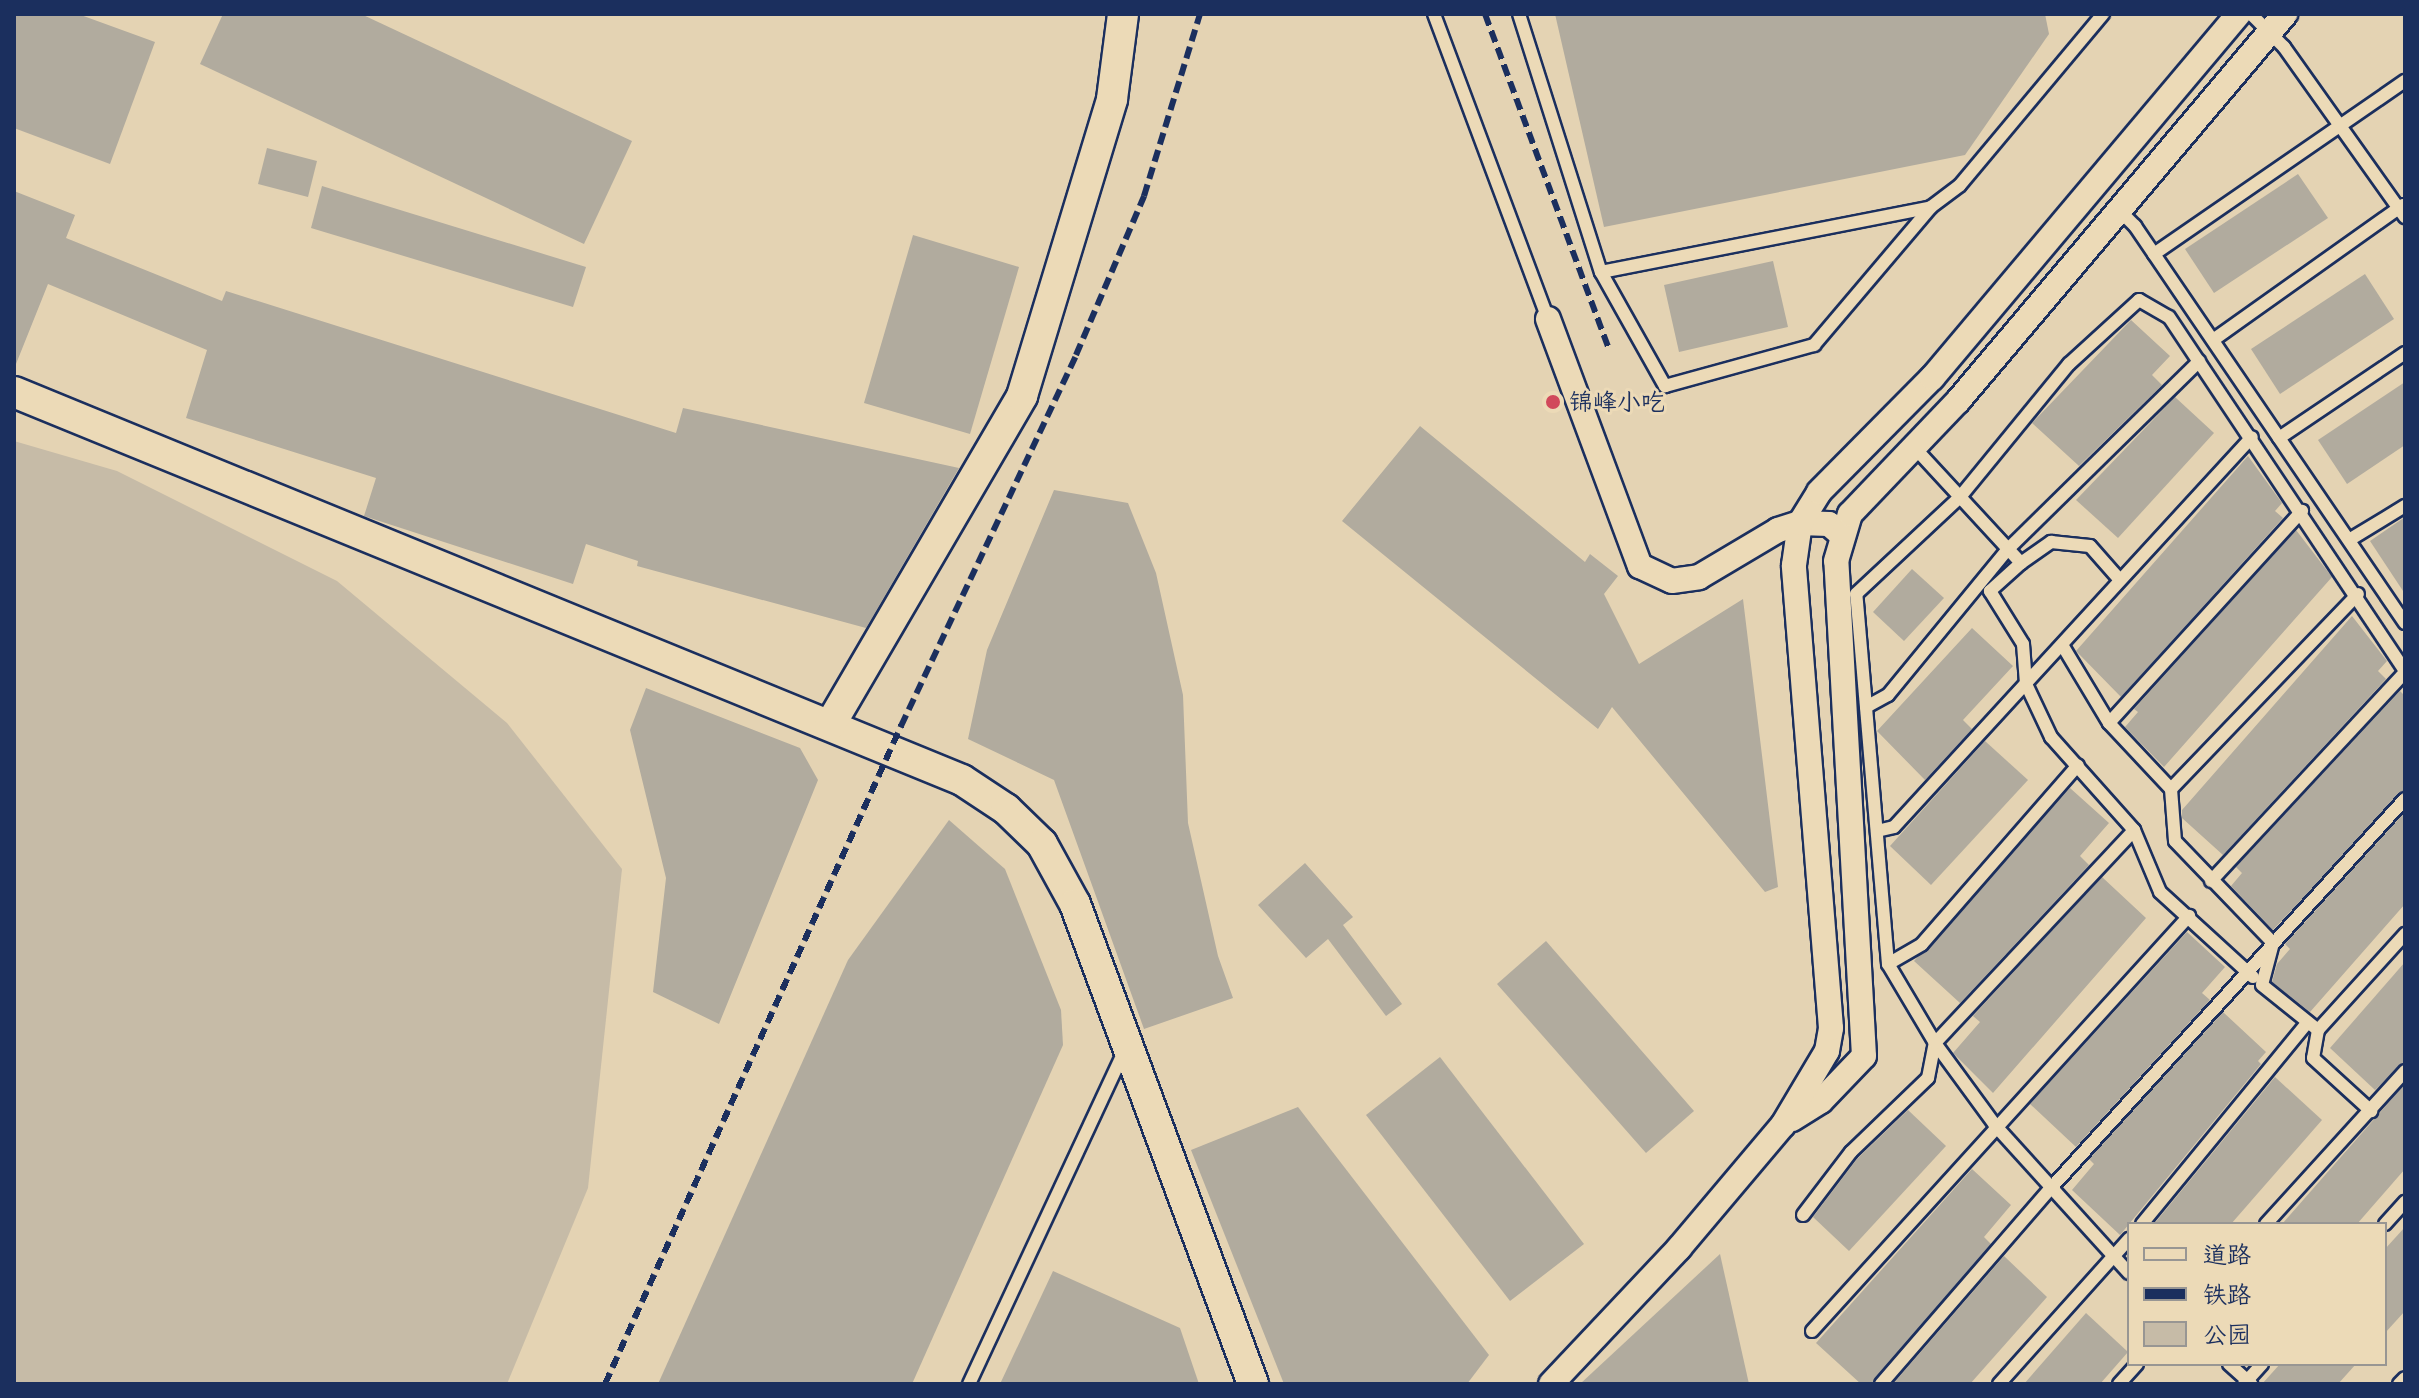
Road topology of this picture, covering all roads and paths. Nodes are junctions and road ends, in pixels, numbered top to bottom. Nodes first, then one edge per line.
1 (1123, 14) edge
2 (1434, 14) edge
3 (1519, 14) edge
4 (2103, 14) edge
5 (2239, 14) edge
6 (2251, 14) edge
7 (2278, 22) edge
8 (2405, 81) edge
9 (2341, 128) junction
10 (1931, 207) junction
11 (2403, 209) edge
12 (2119, 210) junction
13 (2154, 254) junction
14 (1601, 272) junction
15 (1548, 319) joint
16 (2213, 340) junction
17 (2405, 353) edge
18 (2199, 361) junction
19 (14, 392) edge
20 (2252, 437) junction
21 (2279, 438) junction
22 (1914, 447) junction
23 (1960, 497) junction
24 (2405, 506) edge
25 (2302, 511) junction
26 (1789, 527) junction
27 (1843, 536) junction
28 (2349, 540) junction
29 (2008, 549) junction
30 (2021, 563) junction
31 (2119, 579) junction
32 (2358, 594) junction
33 (2405, 623) edge
34 (2064, 648) junction
35 (2405, 671) edge
36 (2026, 684) junction
37 (1866, 707) junction
38 (2109, 723) junction
39 (830, 725) junction
40 (2078, 765) junction
41 (2171, 789) junction
42 (2405, 799) edge
43 (2134, 830) junction
44 (1877, 831) junction
45 (2211, 881) junction
46 (2189, 916) junction
47 (2405, 934) edge
48 (2273, 943) junction
49 (1888, 964) junction
50 (2247, 971) junction
51 (2262, 985) junction
52 (2313, 1026) junction
53 (1935, 1043) junction
54 (1127, 1045) junction
55 (2405, 1071) edge
56 (2371, 1111) junction
57 (1783, 1125) junction
58 (1995, 1125) junction
59 (2051, 1188) junction
60 (2405, 1202) edge
61 (1803, 1215) dead end
62 (2144, 1222) edge
63 (2268, 1222) edge
64 (2387, 1222) edge
65 (2127, 1242) edge
66 (2113, 1259) junction
67 (2127, 1271) edge
68 (1812, 1331) dead end
69 (2135, 1366) edge
70 (2231, 1366) edge
71 (2261, 1366) edge
72 (2405, 1378) edge
73 (2248, 1383) edge
74 (969, 1384) edge
75 (1253, 1384) edge
76 (1551, 1384) edge
77 (1881, 1384) edge
78 (1999, 1384) edge
79 (2119, 1384) edge
80 (2399, 1384) edge

1 - 39 street
2 - 15 lane
3 - 14 lane
4 - 10 lane
5 - 26 street
6 - 7 lane
7 - 9 lane
7 - 12 street
8 - 9 lane
9 - 11 lane
9 - 13 lane
10 - 14 lane
10 - 14 lane
11 - 16 lane
12 - 13 lane
12 - 22 street
13 - 16 lane
15 - 26 street
16 - 21 lane
17 - 21 lane
18 - 20 lane
18 - 23 lane
18 - 29 lane
19 - 39 street
20 - 25 lane
20 - 31 lane
21 - 28 lane
22 - 23 lane
22 - 27 street
23 - 29 lane
23 - 37 lane
24 - 28 lane
25 - 32 lane
25 - 38 lane
26 - 27 street
26 - 57 street
27 - 57 street
28 - 33 lane
29 - 30 lane
29 - 37 lane
30 - 31 lane
30 - 36 lane
31 - 34 lane
32 - 35 lane
32 - 41 lane
34 - 36 lane
34 - 38 lane
35 - 45 lane
36 - 40 lane
36 - 44 lane
37 - 44 lane
38 - 41 lane
39 - 54 street
40 - 43 lane
40 - 49 lane
41 - 45 lane
42 - 48 lane
43 - 46 lane
43 - 53 lane
44 - 49 lane
45 - 48 lane
46 - 50 lane
46 - 58 lane
47 - 52 lane
48 - 50 lane
48 - 51 lane
49 - 53 lane
50 - 51 lane
50 - 59 lane
51 - 52 lane
52 - 56 lane
52 - 62 lane
53 - 58 lane
53 - 61 lane
54 - 74 lane
54 - 75 street
55 - 56 lane
56 - 63 lane
57 - 76 street
58 - 59 lane
58 - 68 lane
59 - 66 lane
59 - 77 lane
60 - 64 lane
65 - 66 lane
66 - 67 lane
66 - 78 lane
69 - 79 lane
70 - 73 lane
71 - 73 lane
72 - 80 lane

